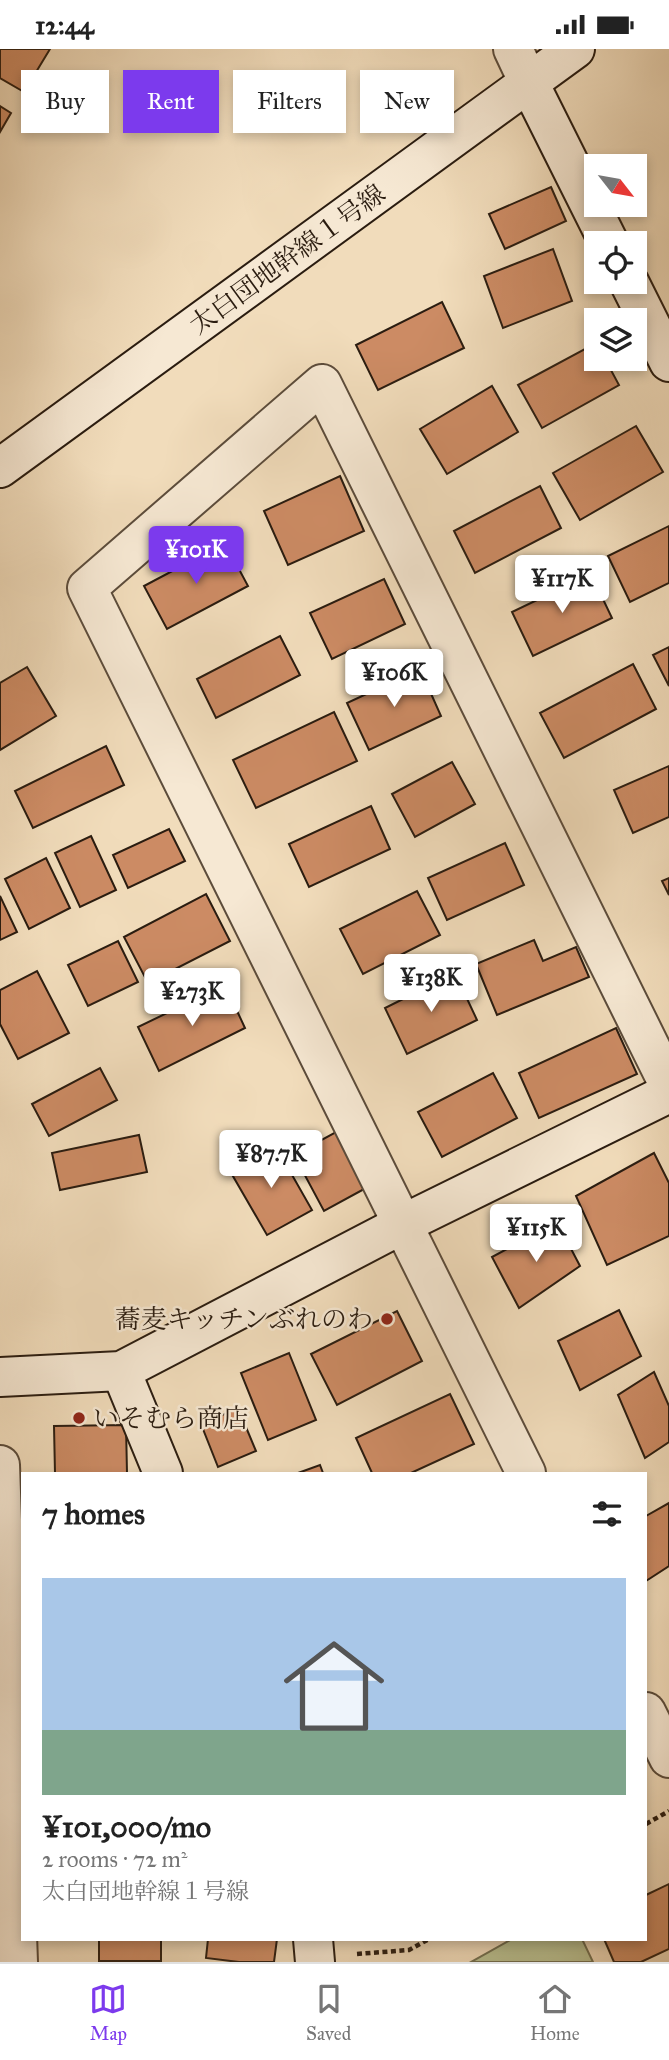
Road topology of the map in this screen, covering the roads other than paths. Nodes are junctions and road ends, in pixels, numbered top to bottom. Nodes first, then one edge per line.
1 (513, 49) edge
2 (575, 49) edge
3 (529, 83) junction
4 (603, 231) edge
5 (635, 294) edge
6 (669, 362) edge
7 (0, 468) edge
8 (669, 1085) edge
9 (669, 1093) edge
10 (401, 1225) junction
11 (121, 1371) junction
12 (0, 1377) edge
13 (0, 1465) edge
14 (163, 1472) edge
15 (525, 1472) edge
16 (647, 1714) edge
17 (669, 1759) edge
18 (18, 1962) edge

1 - 3 street
2 - 3 street, 太白団地幹線１号線
3 - 4 street
3 - 7 street, 太白団地幹線１号線
5 - 6 street
8 - 10 street
9 - 10 street
10 - 11 street
10 - 15 street
11 - 12 street
11 - 14 street
13 - 18 street
16 - 17 street

